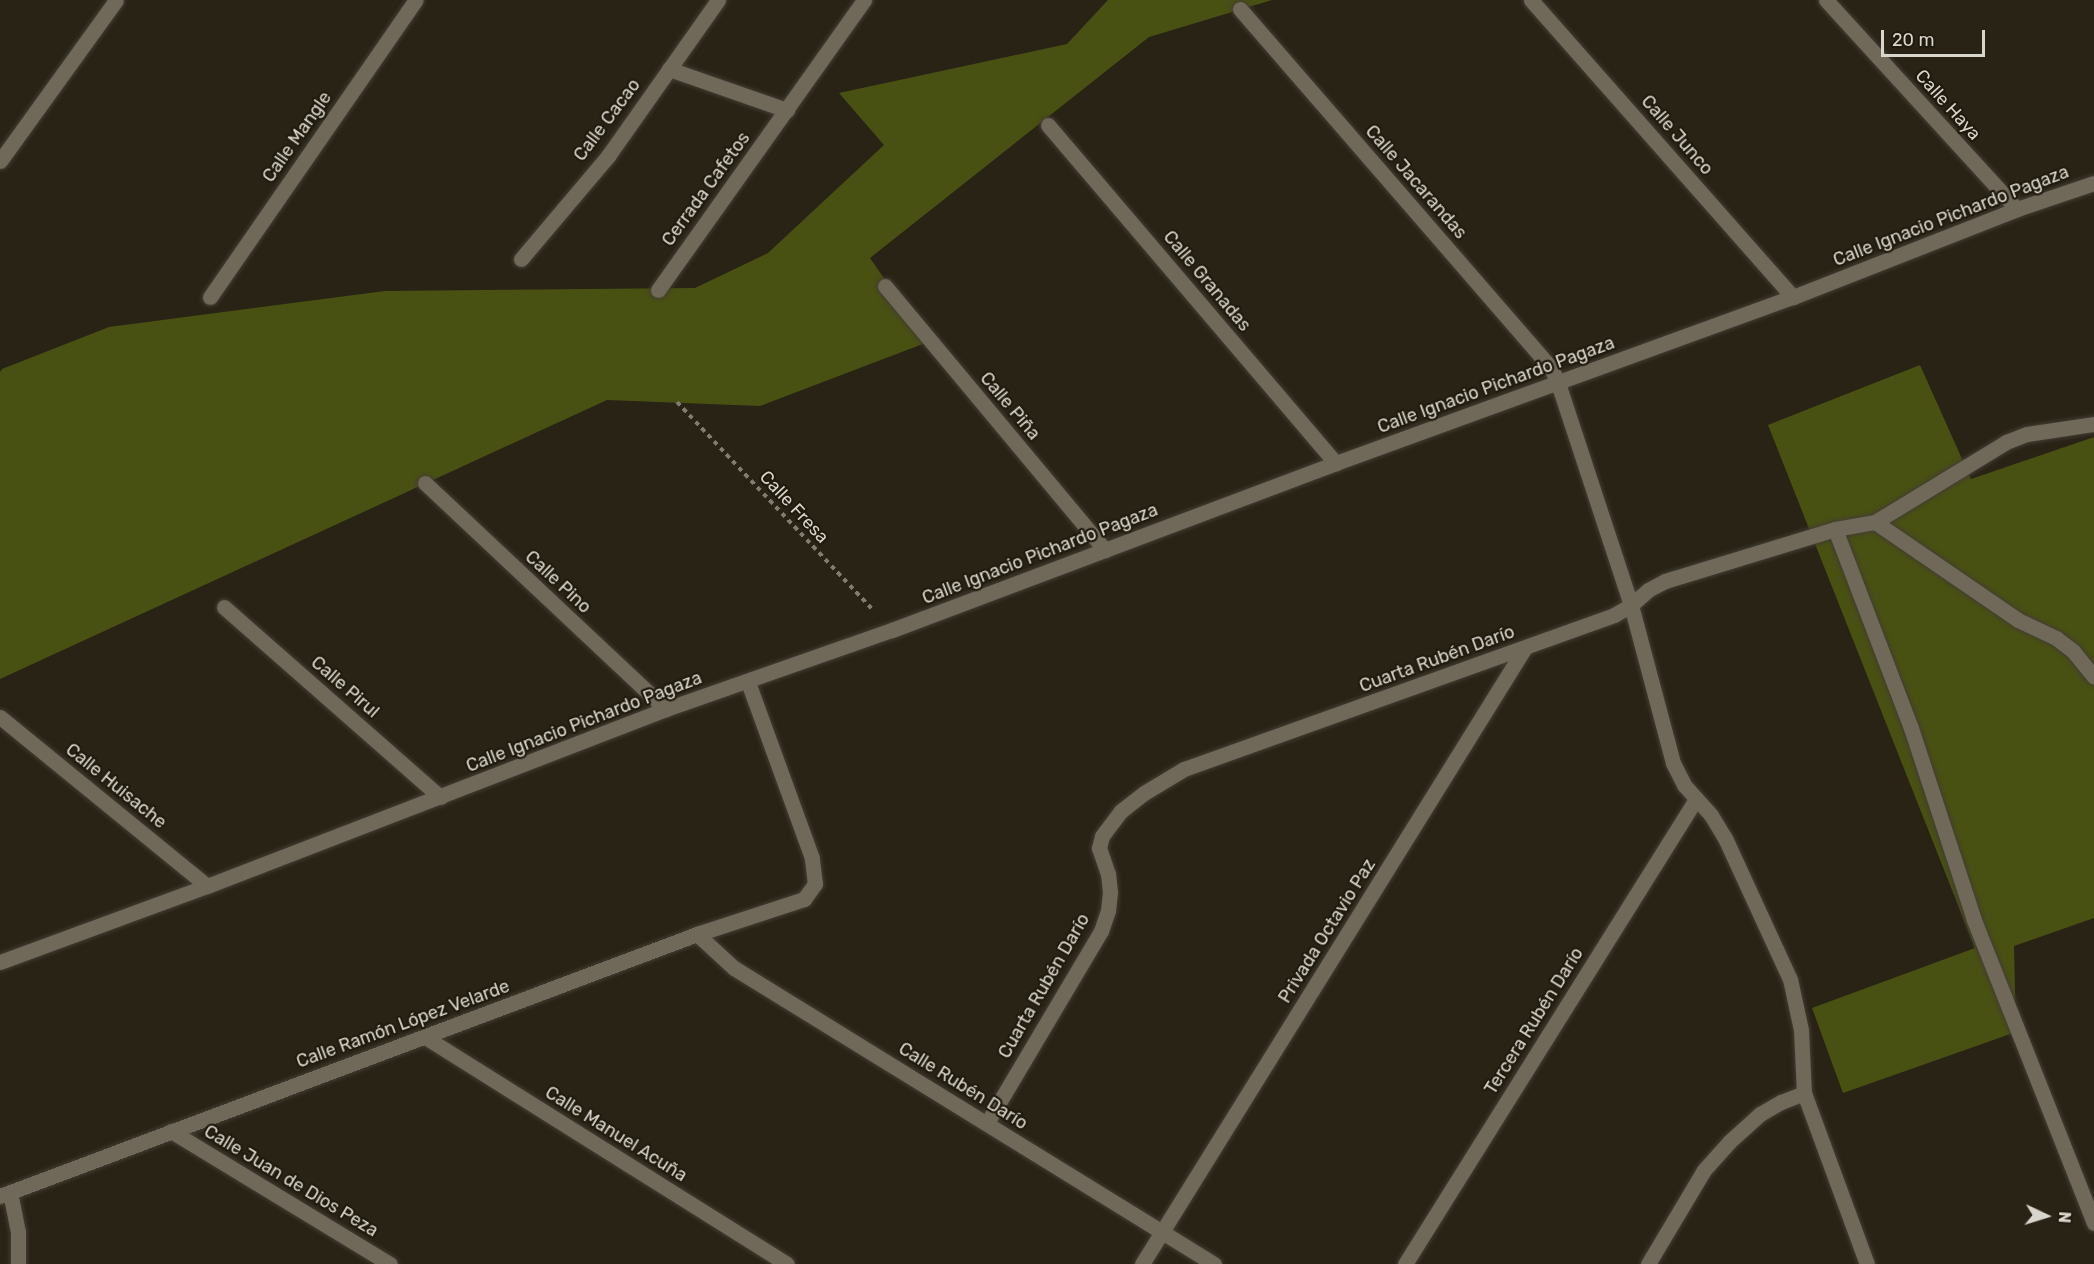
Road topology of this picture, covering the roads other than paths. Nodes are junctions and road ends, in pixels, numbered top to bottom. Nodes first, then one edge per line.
1 (116, 0) edge
2 (416, 0) edge
3 (718, 0) edge
4 (864, 0) edge
5 (1531, 0) edge
6 (1826, 0) edge
7 (1240, 9) dead end
8 (669, 69) junction
9 (787, 110) junction
10 (1048, 125) dead end
11 (0, 161) edge
12 (2094, 183) edge
13 (2017, 209) junction
14 (521, 258) dead end
15 (885, 286) dead end
16 (658, 290) dead end
17 (210, 297) dead end
18 (1793, 297) junction
19 (1558, 383) junction
20 (2094, 424) edge
21 (1336, 463) junction
22 (425, 483) dead end
23 (1875, 522) junction
24 (1835, 529) junction
25 (1105, 550) junction
26 (1631, 605) junction
27 (224, 607) dead end
28 (1524, 649) junction
29 (2094, 675) edge
30 (748, 682) junction
31 (666, 710) junction
32 (0, 717) edge
33 (440, 797) junction
34 (1696, 798) junction
35 (207, 886) junction
36 (697, 934) junction
37 (0, 962) edge
38 (425, 1037) junction
39 (1804, 1093) junction
40 (987, 1123) junction
41 (171, 1131) junction
42 (5, 1194) edge
43 (2094, 1223) edge
44 (1162, 1233) junction
45 (18, 1264) edge
46 (390, 1264) edge
47 (787, 1264) edge
48 (1142, 1264) edge
49 (1214, 1264) edge
50 (1405, 1264) edge
51 (1647, 1264) edge
52 (1868, 1264) edge

1 - 11 street
2 - 17 street, Calle Mangle
3 - 8 street, Calle Cacao
4 - 9 street, Cerrada Cafetos
5 - 18 street, Calle Junco
6 - 13 street, Calle Haya
7 - 19 street, Calle Jacarandas
8 - 9 street
8 - 14 street, Calle Cacao
9 - 16 street, Cerrada Cafetos
10 - 21 street, Calle Granadas
12 - 13 street, Calle Ignacio Pichardo Pagaza
13 - 18 street, Calle Ignacio Pichardo Pagaza
15 - 25 street, Calle Piña
18 - 19 street, Calle Ignacio Pichardo Pagaza
19 - 21 street, Calle Ignacio Pichardo Pagaza
19 - 26 street, Calle Jacarandas
20 - 23 street, Cuarta Rubén Darío
21 - 25 street, Calle Ignacio Pichardo Pagaza
22 - 31 street, Calle Pino
23 - 24 street, Cuarta Rubén Darío
23 - 29 street
24 - 26 street, Cuarta Rubén Darío
24 - 43 street
25 - 30 street, Calle Ignacio Pichardo Pagaza
26 - 28 street, Cuarta Rubén Darío
26 - 34 street, Calle Jacarandas
27 - 33 street, Calle Pirul
28 - 40 street, Cuarta Rubén Darío
28 - 44 street, Privada Octavio Paz
30 - 31 street, Calle Ignacio Pichardo Pagaza
30 - 36 street, Calle Ramón López Velarde
31 - 33 street, Calle Ignacio Pichardo Pagaza
32 - 35 street, Calle Huisache
33 - 35 street, Calle Ignacio Pichardo Pagaza
34 - 39 street, Calle Jacarandas
34 - 50 street, Tercera Rubén Darío
35 - 37 street, Calle Ignacio Pichardo Pagaza
36 - 38 street, Calle Ramón López Velarde
36 - 40 street, Calle Rubén Darío
38 - 41 street, Calle Ramón López Velarde
38 - 47 street, Calle Manuel Acuña
39 - 51 street
39 - 52 street, Calle Jacarandas
40 - 44 street, Calle Rubén Darío
41 - 42 street, Calle Ramón López Velarde
41 - 46 street, Calle Juan de Dios Peza
42 - 45 street
44 - 48 street, Privada Octavio Paz
44 - 49 street, Calle Rubén Darío

